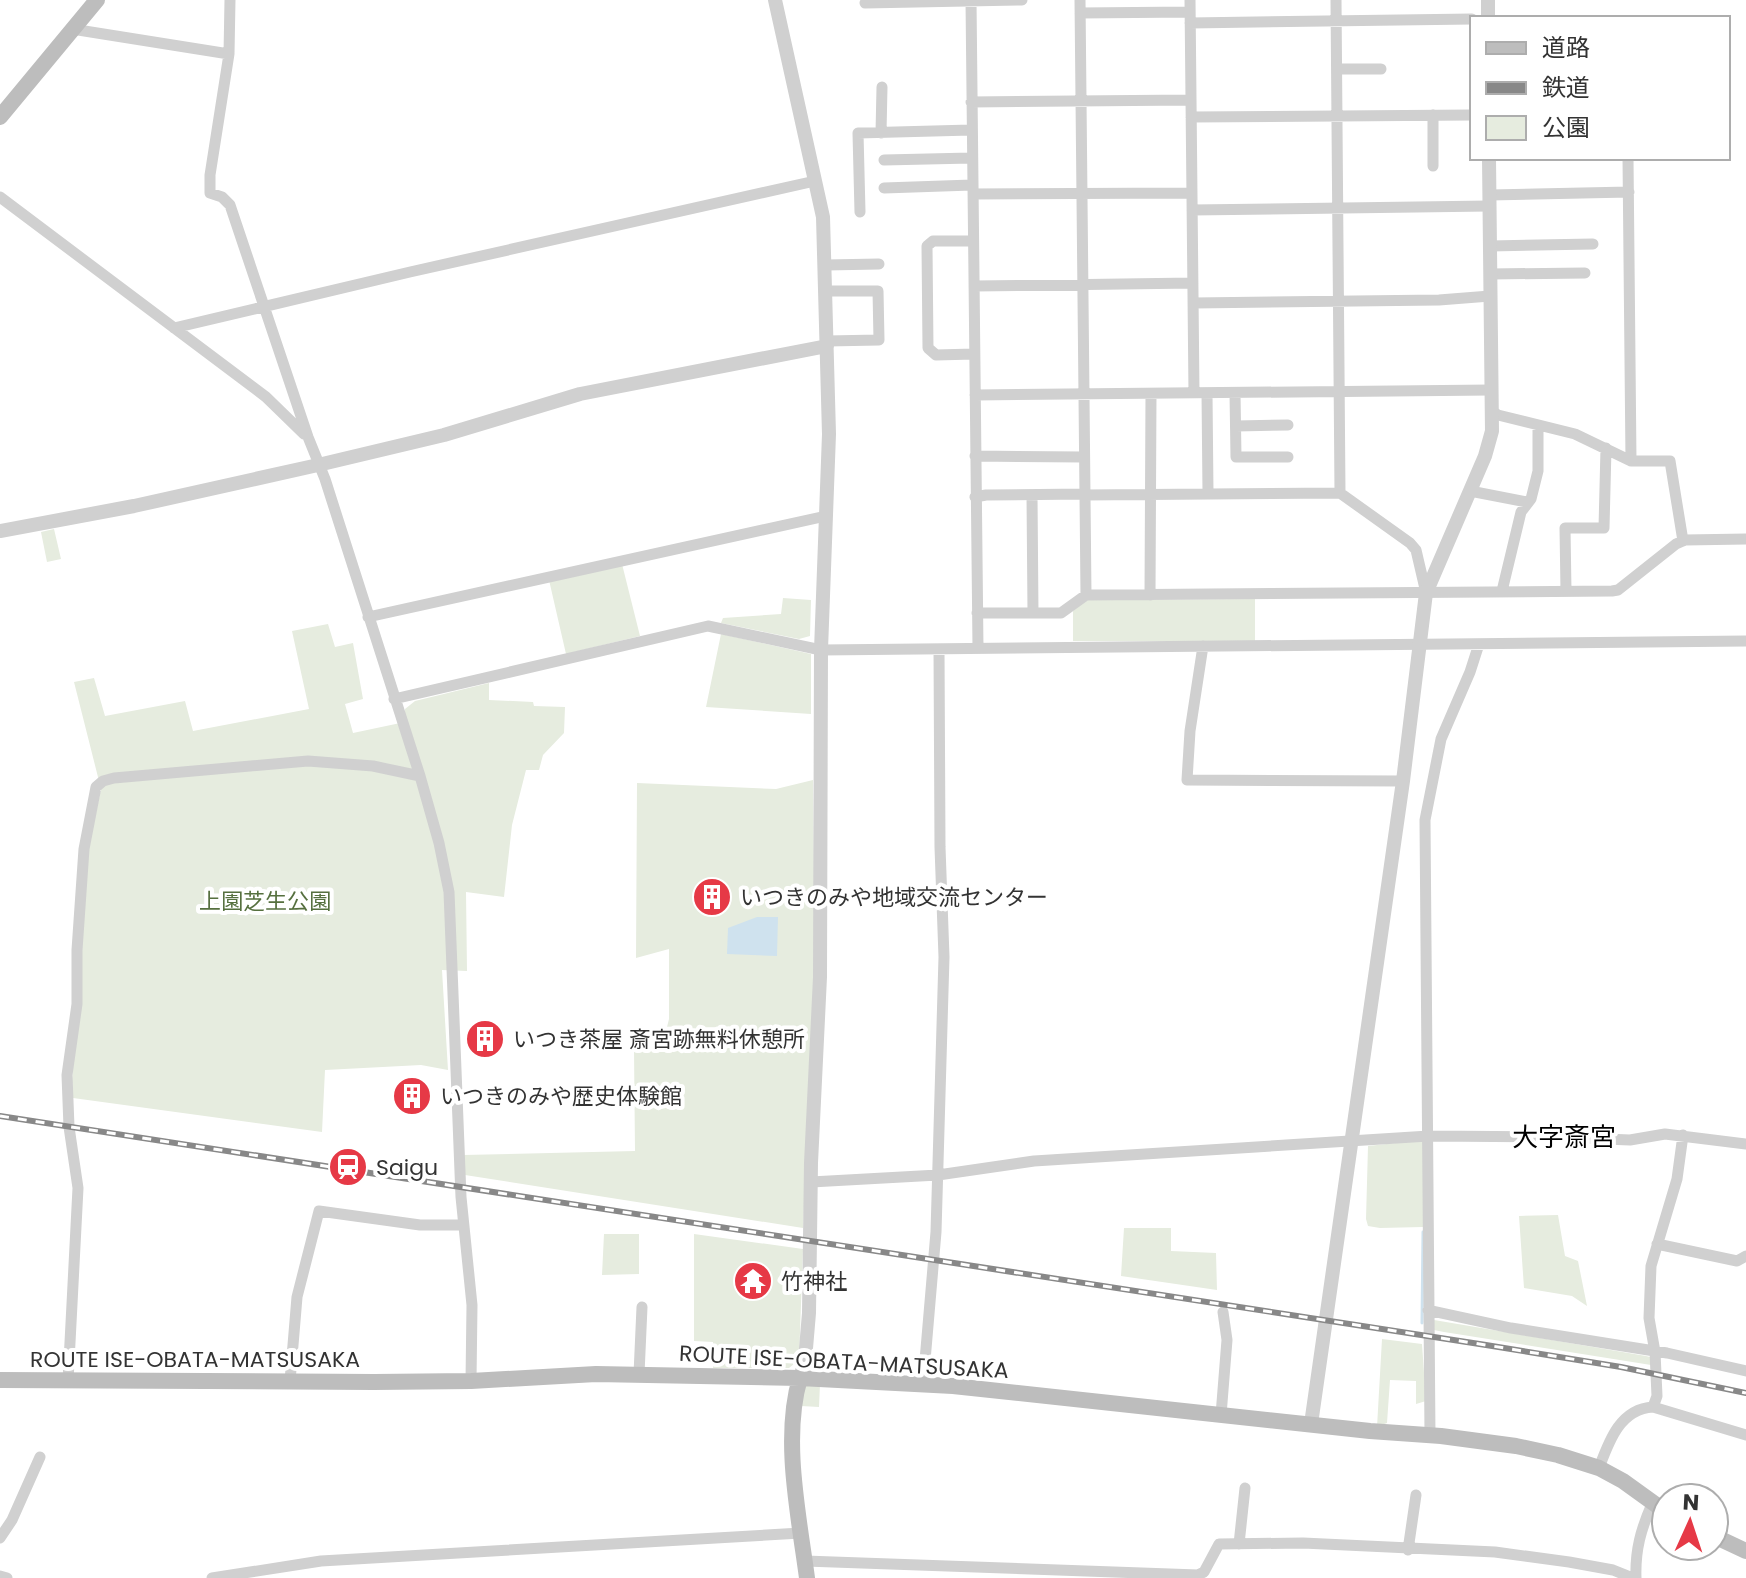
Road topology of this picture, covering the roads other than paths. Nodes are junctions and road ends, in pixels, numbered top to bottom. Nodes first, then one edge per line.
1 (97, 0) edge
2 (230, 0) edge
3 (775, 0) edge
4 (971, 0) edge
5 (1022, 0) edge
6 (1080, 0) edge
7 (1336, 0) edge
8 (865, 3) dead end
9 (1190, 12) edge
10 (1080, 13) junction
11 (1470, 19) edge
12 (1336, 20) junction
13 (72, 29) junction
14 (229, 54) junction
15 (1337, 69) junction
16 (1381, 69) dead end
17 (882, 87) dead end
18 (1191, 100) junction
19 (1082, 101) junction
20 (971, 102) junction
21 (1337, 115) junction
22 (1433, 115) junction
23 (1470, 115) edge
24 (0, 117) edge
25 (1191, 117) junction
26 (971, 130) junction
27 (881, 133) junction
28 (971, 158) junction
29 (884, 160) dead end
30 (1489, 160) edge
31 (1628, 160) edge
32 (1433, 166) dead end
33 (815, 181) junction
34 (884, 188) dead end
35 (972, 190) junction
36 (1629, 192) junction
37 (1083, 193) junction
38 (1192, 193) junction
39 (0, 197) edge
40 (1490, 200) junction
41 (1337, 208) junction
42 (1192, 210) junction
43 (860, 212) dead end
44 (973, 241) junction
45 (1593, 244) dead end
46 (1490, 246) junction
47 (879, 264) dead end
48 (826, 265) junction
49 (1585, 273) dead end
50 (1490, 274) junction
51 (1193, 283) junction
52 (974, 286) junction
53 (1084, 287) junction
54 (826, 291) junction
55 (1490, 296) junction
56 (1338, 301) junction
57 (1194, 303) junction
58 (263, 306) junction
59 (174, 328) junction
60 (827, 344) junction
61 (974, 354) junction
62 (1491, 390) junction
63 (1194, 393) junction
64 (1207, 393) junction
65 (1235, 393) junction
66 (1339, 393) junction
67 (1151, 394) junction
68 (975, 395) junction
69 (1084, 395) junction
70 (1492, 411) junction
71 (1288, 425) dead end
72 (1538, 425) junction
73 (1236, 426) junction
74 (308, 437) junction
75 (1606, 448) junction
76 (975, 456) junction
77 (1083, 457) junction
78 (1288, 457) dead end
79 (1631, 461) junction
80 (318, 465) junction
81 (1470, 491) junction
82 (1208, 493) junction
83 (1340, 493) junction
84 (1032, 495) junction
85 (1084, 495) junction
86 (1150, 495) junction
87 (975, 497) junction
88 (1527, 502) junction
89 (826, 516) junction
90 (0, 531) edge
91 (1746, 539) edge
92 (1683, 541) junction
93 (1502, 591) junction
94 (1566, 591) junction
95 (1426, 593) junction
96 (1086, 595) junction
97 (1150, 595) junction
98 (977, 613) junction
99 (1033, 613) junction
100 (368, 617) junction
101 (1746, 641) edge
102 (1479, 644) junction
103 (1421, 645) junction
104 (1203, 646) junction
105 (978, 648) junction
106 (939, 649) junction
107 (821, 650) junction
108 (394, 699) junction
109 (420, 776) junction
110 (1403, 781) junction
111 (1683, 1135) junction
112 (1429, 1136) junction
113 (1352, 1140) junction
114 (1746, 1144) edge
115 (938, 1175) junction
116 (811, 1182) junction
117 (463, 1225) junction
118 (1657, 1244) junction
119 (1746, 1256) edge
120 (642, 1307) dead end
121 (1428, 1310) junction
122 (1223, 1312) dead end
123 (1655, 1352) junction
124 (1746, 1371) edge
125 (639, 1374) junction
126 (800, 1378) junction
127 (0, 1380) edge
128 (68, 1381) junction
129 (290, 1381) junction
130 (471, 1381) junction
131 (923, 1384) junction
132 (1653, 1407) junction
133 (1221, 1415) junction
134 (1311, 1424) junction
135 (1430, 1435) junction
136 (1746, 1435) edge
137 (40, 1457) dead end
138 (1599, 1468) junction
139 (1245, 1488) dead end
140 (1416, 1495) dead end
141 (1650, 1501) edge
142 (1650, 1519) edge
143 (801, 1533) junction
144 (0, 1538) edge
145 (1239, 1544) junction
146 (1408, 1550) junction
147 (805, 1561) junction
148 (0, 1576) edge
149 (7, 1578) edge
150 (212, 1578) edge
151 (807, 1578) edge
152 (1634, 1578) edge

1 - 13 main road
2 - 14 street
3 - 33 street
4 - 5 street
4 - 8 street
4 - 20 street
6 - 10 street
7 - 12 street
9 - 10 street
9 - 12 street
9 - 18 street
10 - 19 street
11 - 12 street
12 - 15 street
13 - 14 street
13 - 24 main road
14 - 58 street
15 - 16 street
15 - 21 street
17 - 27 street
18 - 19 street
18 - 25 street
19 - 20 street
19 - 37 street
20 - 26 street
21 - 22 street
21 - 25 street
21 - 41 street
22 - 23 street
22 - 32 street
25 - 38 street
26 - 27 street
26 - 28 street
27 - 43 street
28 - 29 street
28 - 35 street
30 - 40 street
31 - 36 street
33 - 48 street
33 - 58 street
34 - 35 street
35 - 37 street
35 - 44 street
36 - 40 street
36 - 79 street
37 - 38 street
37 - 53 street
38 - 42 street
39 - 59 street
40 - 41 street
40 - 46 street
41 - 42 street
41 - 56 street
42 - 51 street
44 - 52 street
44 - 61 street
45 - 46 street
46 - 50 street
47 - 48 street
48 - 54 street
49 - 50 street
50 - 55 street
51 - 53 street
51 - 57 street
52 - 53 street
52 - 61 street
53 - 69 street
54 - 60 street
54 - 60 street
55 - 56 street
55 - 62 street
56 - 57 street
56 - 66 street
57 - 63 street
58 - 59 street
58 - 74 street
59 - 74 street
60 - 80 street
60 - 89 street
61 - 68 street
62 - 66 street
62 - 70 street
63 - 64 street
63 - 67 street
64 - 65 street
64 - 82 street
65 - 66 street
65 - 73 street
66 - 83 street
67 - 69 street
67 - 86 street
68 - 69 street
68 - 76 street
69 - 77 street
70 - 72 street
70 - 81 street
71 - 73 street
72 - 75 street
72 - 88 street
73 - 78 street
74 - 80 street
75 - 79 street
75 - 94 street
76 - 77 street
76 - 87 street
77 - 85 street
79 - 92 street
80 - 90 street
80 - 100 street
81 - 88 street
81 - 95 street
82 - 83 street
82 - 86 street
83 - 95 street
84 - 85 street
84 - 87 street
84 - 99 street
85 - 86 street
85 - 96 street
86 - 97 street
87 - 98 street
88 - 93 street
89 - 100 street
89 - 107 street
91 - 92 street
92 - 94 street
93 - 94 street
93 - 95 street
95 - 97 street
95 - 103 street
96 - 97 street
96 - 99 street
98 - 99 street
98 - 105 street
100 - 108 street
101 - 102 street
102 - 103 street
102 - 112 street
103 - 104 street
103 - 110 street
104 - 105 street
104 - 110 street
105 - 106 street
106 - 107 street
106 - 115 street
107 - 108 street
107 - 116 street
108 - 109 street
109 - 117 street
109 - 128 street
110 - 113 street
111 - 112 street
111 - 114 street
111 - 118 street
112 - 113 street
112 - 121 street
113 - 115 street
113 - 134 street
115 - 116 street
115 - 131 street
116 - 126 street
117 - 129 street
117 - 130 street
118 - 119 street
118 - 123 street
120 - 125 street
121 - 123 street
121 - 135 street
122 - 133 street
123 - 124 street
123 - 132 street
125 - 126 main road, ROUTE ISE-OBATA-MATSUSAKA
125 - 130 main road, ROUTE ISE-OBATA-MATSUSAKA
126 - 131 main road, ROUTE ISE-OBATA-MATSUSAKA
126 - 143 main road
127 - 128 main road, ROUTE ISE-OBATA-MATSUSAKA
128 - 129 main road, ROUTE ISE-OBATA-MATSUSAKA
129 - 130 main road, ROUTE ISE-OBATA-MATSUSAKA
131 - 133 main road, ROUTE ISE-OBATA-MATSUSAKA
132 - 136 street
132 - 138 street
133 - 134 main road, ROUTE ISE-OBATA-MATSUSAKA
134 - 135 main road, ROUTE ISE-OBATA-MATSUSAKA
135 - 138 main road, ROUTE ISE-OBATA-MATSUSAKA
137 - 144 street
138 - 141 main road, ROUTE ISE-OBATA-MATSUSAKA
139 - 145 street
140 - 146 street
142 - 152 street
143 - 147 main road
143 - 150 street
145 - 146 street
145 - 147 street
146 - 152 street
147 - 151 main road
148 - 149 street

